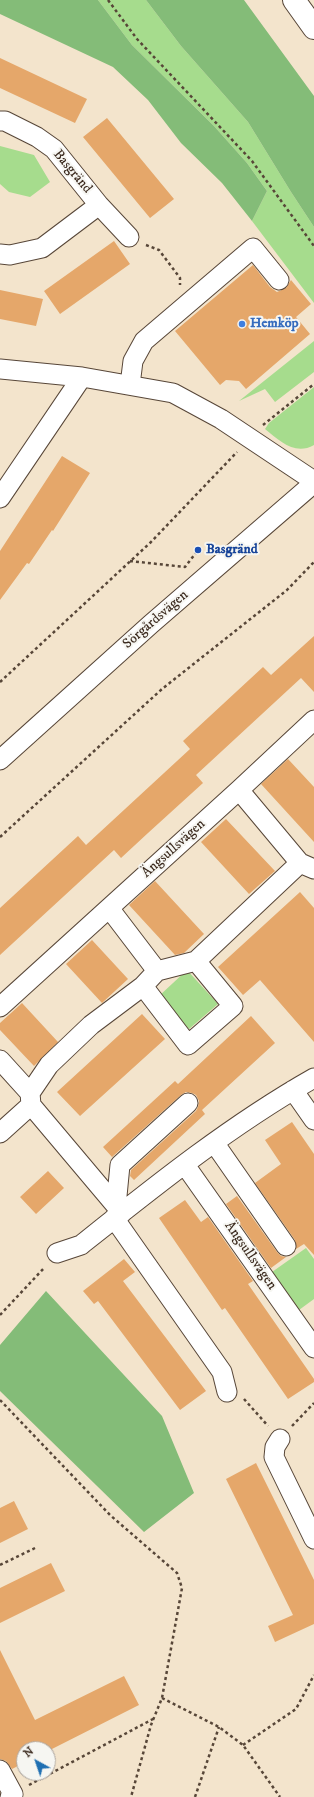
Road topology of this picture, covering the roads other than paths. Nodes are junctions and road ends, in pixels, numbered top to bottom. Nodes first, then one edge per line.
1 (294, 0) edge
2 (314, 28) edge
3 (0, 121) edge
4 (99, 205) junction
5 (129, 237) road end
6 (0, 254) edge
7 (279, 280) dead end
8 (0, 369) edge
9 (82, 377) junction
10 (130, 385) junction
11 (314, 482) edge
12 (0, 498) edge
13 (314, 720) edge
14 (0, 760) edge
15 (239, 790) junction
16 (307, 866) edge
17 (109, 908) junction
18 (196, 961) junction
19 (157, 971) junction
20 (143, 986) junction
21 (0, 1007) edge
22 (0, 1060) edge
23 (314, 1078) edge
24 (293, 1090) junction
25 (30, 1099) junction
26 (188, 1103) dead end
27 (314, 1120) edge
28 (0, 1133) edge
29 (210, 1147) junction
30 (186, 1165) junction
31 (117, 1212) junction
32 (286, 1246) dead end
33 (57, 1253) road end
34 (314, 1348) edge
35 (227, 1392) road end
36 (280, 1439) road end
37 (314, 1539) edge
38 (0, 1770) edge
39 (11, 1795) edge

1 - 2 main road
3 - 4 street, Basgränd
4 - 5 street, Basgränd
4 - 6 street, Basgränd
7 - 10 street
8 - 9 street
9 - 10 street
9 - 12 street
10 - 11 street
11 - 14 street, Sörgårdsvägen
13 - 15 street, Ängsullsvägen
15 - 16 street
15 - 17 street, Ängsullsvägen
16 - 18 street
17 - 19 street
17 - 21 street, Ängsullsvägen
18 - 19 street
18 - 20 street
19 - 20 street
20 - 25 street
22 - 25 street
23 - 24 street
24 - 27 street
24 - 29 street
25 - 28 street
25 - 31 street
26 - 31 street
29 - 30 street
29 - 32 street
30 - 31 street
30 - 34 street, Ängsullsvägen
31 - 33 street
31 - 35 street
36 - 37 street
38 - 39 street

